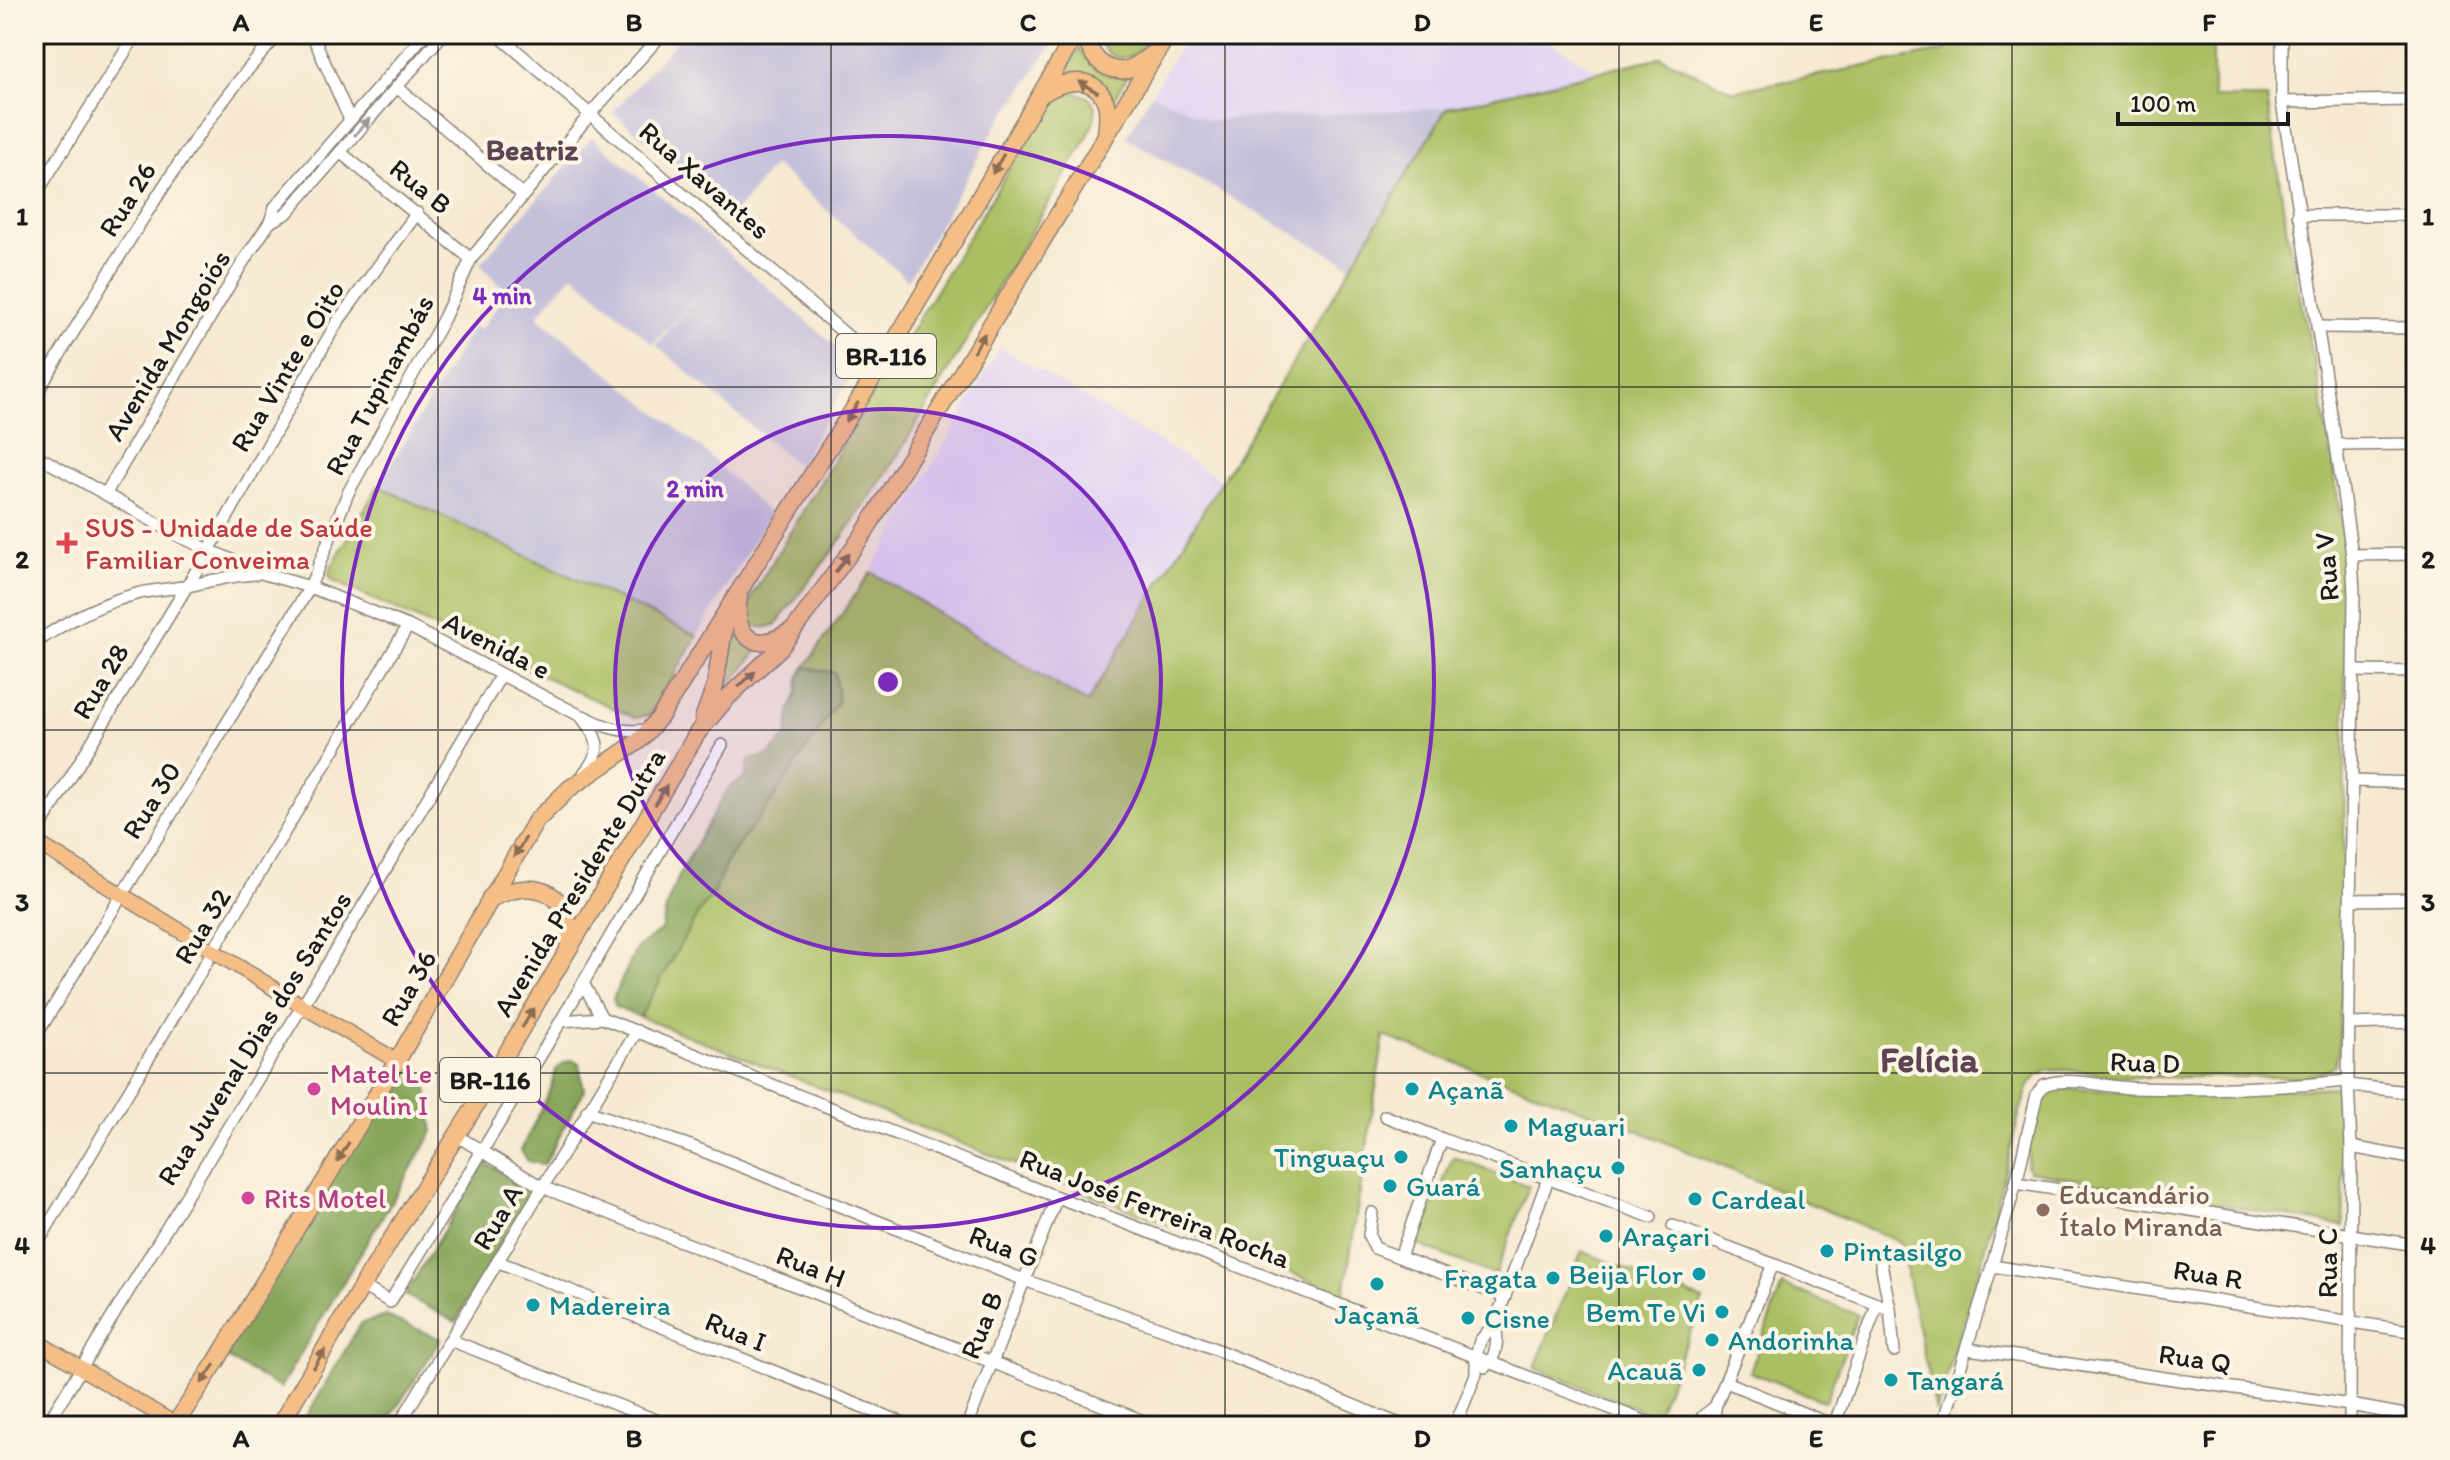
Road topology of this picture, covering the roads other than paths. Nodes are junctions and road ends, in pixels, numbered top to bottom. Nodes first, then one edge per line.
1 (136, 34) edge
2 (312, 34) edge
3 (425, 34) edge
4 (443, 34) edge
5 (497, 34) edge
6 (662, 34) edge
7 (1076, 34) edge
8 (1086, 34) edge
9 (2019, 34) edge
10 (2027, 34) edge
11 (2282, 34) edge
12 (278, 35) edge
13 (1165, 39) edge
14 (397, 87) junction
15 (1037, 97) junction
16 (2416, 100) edge
17 (2282, 102) junction
18 (591, 113) junction
19 (350, 120) junction
20 (1106, 135) junction
21 (340, 152) junction
22 (523, 195) junction
23 (34, 197) edge
24 (417, 213) junction
25 (2298, 215) junction
26 (2416, 215) edge
27 (270, 222) junction
28 (471, 259) junction
29 (2317, 327) junction
30 (2416, 328) edge
31 (881, 365) junction
32 (34, 398) edge
33 (2416, 444) edge
34 (2336, 445) junction
35 (34, 454) edge
36 (106, 493) junction
37 (209, 550) junction
38 (2416, 554) edge
39 (2352, 555) junction
40 (261, 573) junction
41 (186, 586) junction
42 (310, 587) junction
43 (740, 590) junction
44 (726, 611) junction
45 (408, 626) junction
46 (797, 627) junction
47 (34, 644) edge
48 (2354, 671) junction
49 (2416, 672) edge
50 (501, 675) junction
51 (581, 716) junction
52 (651, 729) junction
53 (698, 732) junction
54 (722, 745) dead end
55 (2352, 781) junction
56 (2416, 783) edge
57 (570, 788) junction
58 (34, 839) edge
59 (121, 896) junction
60 (490, 898) junction
61 (2416, 899) edge
62 (2351, 900) junction
63 (214, 951) junction
64 (567, 953) junction
65 (583, 983) junction
66 (301, 1005) junction
67 (602, 1018) junction
68 (561, 1021) junction
69 (2416, 1022) edge
70 (2349, 1024) junction
71 (637, 1031) junction
72 (34, 1039) edge
73 (397, 1061) junction
74 (2348, 1083) junction
75 (2416, 1093) edge
76 (2349, 1100) joint
77 (587, 1111) junction
78 (1385, 1116) dead end
79 (457, 1136) junction
80 (1442, 1139) junction
81 (2351, 1147) junction
82 (483, 1151) junction
83 (2416, 1159) edge
84 (1548, 1179) junction
85 (2016, 1183) junction
86 (542, 1187) junction
87 (1057, 1197) junction
88 (1372, 1213) dead end
89 (1651, 1217) dead end
90 (1673, 1226) dead end
91 (2351, 1233) junction
92 (2416, 1245) edge
93 (34, 1249) edge
94 (1400, 1257) junction
95 (499, 1262) junction
96 (1773, 1264) junction
97 (1881, 1264) dead end
98 (1992, 1266) junction
99 (1024, 1280) junction
100 (362, 1286) junction
101 (1505, 1297) junction
102 (1877, 1305) junction
103 (1890, 1309) junction
104 (2350, 1320) junction
105 (1495, 1323) junction
106 (2416, 1332) edge
107 (34, 1340) edge
108 (450, 1340) junction
109 (1968, 1349) junction
110 (1894, 1351) dead end
111 (1476, 1356) junction
112 (991, 1362) junction
113 (1491, 1362) junction
114 (81, 1367) junction
115 (1476, 1374) junction
116 (1726, 1382) junction
117 (2350, 1405) junction
118 (1715, 1407) junction
119 (2416, 1417) edge
120 (284, 1422) edge
121 (400, 1422) edge
122 (1944, 1424) edge
123 (174, 1425) edge
124 (46, 1426) edge
125 (423, 1426) edge
126 (671, 1426) edge
127 (911, 1426) edge
128 (967, 1426) edge
129 (1156, 1426) edge
130 (1404, 1426) edge
131 (1455, 1426) edge
132 (1657, 1426) edge
133 (1698, 1426) edge
134 (1714, 1426) edge
135 (1834, 1426) edge
136 (2350, 1426) edge

1 - 23 street
2 - 19 street
3 - 19 street, Avenida Mongoiós
4 - 14 street, Avenida Mongoiós
5 - 18 street, Rua Xavantes
6 - 18 street, Rua Tupinambás
7 - 15 highway, Avenida Presidente Dutra / BR-116
8 - 13 highway
9 - 10 main road
11 - 17 street, Rua V
12 - 32 street, Rua 26
13 - 20 highway, Avenida Presidente Dutra / BR-116
21 -> 14 street, Avenida Mongoiós
14 - 22 street
20 -> 15 highway
15 -> 31 highway, Avenida Presidente Dutra / BR-116
16 - 17 street
17 - 25 street, Rua V
18 - 22 street, Rua Tupinambás
18 - 31 street, Rua Xavantes
19 - 27 street, Avenida Mongoiós
46 -> 20 highway, Avenida Presidente Dutra / BR-116
21 - 24 street, Rua B
21 - 27 street, Avenida Mongoiós
22 - 28 street, Rua Tupinambás
24 - 28 street, Rua B
24 - 37 street, Rua Vinte e Oito
25 - 26 street
25 - 29 street, Rua V
27 - 36 street, Avenida Mongoiós
28 - 42 street, Rua Tupinambás
29 - 30 street
29 - 34 street, Rua V
31 -> 43 highway, Avenida Presidente Dutra / BR-116
33 - 34 street
34 - 39 street, Rua V
35 - 36 street
36 - 37 street
37 - 40 street
37 - 41 street, Rua 28
38 - 39 street
39 - 48 street, Rua V
40 - 41 street
40 - 42 street
41 - 47 street
41 - 58 street, Rua 28
42 - 45 street, Avenida e
42 - 59 street, Rua 30
43 - 44 highway, Avenida Presidente Dutra / BR-116
43 - 46 highway
44 - 52 highway, Rua 36
44 - 53 highway, Avenida Presidente Dutra / BR-116
45 - 50 street, Avenida e
45 - 63 street, Rua 32
53 -> 46 highway, Avenida Presidente Dutra / BR-116
48 - 49 street
48 - 55 street, Rua V
50 - 51 street, Avenida e
50 - 66 street, Rua Juvenal Dias dos Santos
51 - 52 street, Avenida e
51 - 57 street
52 - 57 highway, Rua 36
64 -> 53 highway, Avenida Presidente Dutra / BR-116
54 - 65 street
55 - 56 street
55 - 62 street, Rua V
57 -> 60 highway, Rua 36
58 - 59 main road
59 - 63 main road
59 - 72 street, Rua 30
60 - 64 highway
60 - 73 highway, Rua 36
61 - 62 street
62 - 70 street, Rua V
63 - 66 main road
63 - 93 street, Rua 32
79 -> 64 highway, Avenida Presidente Dutra / BR-116
65 - 67 street
65 - 68 street
66 - 73 main road
66 - 114 street, Rua Juvenal Dias dos Santos
67 - 68 street
67 - 71 street, Rua José Ferreira Rocha
68 - 82 street
69 - 70 street
70 - 74 street, Rua V
71 - 77 street, Rua A
71 - 87 street, Rua José Ferreira Rocha
73 -> 123 highway, Rua 36
74 - 75 street
74 - 76 street, Rua V
74 - 85 street, Rua D
76 - 81 street, Rua C
77 - 86 street, Rua A
77 - 99 street, Rua G
78 - 80 street
79 - 82 street, Rua H
79 - 100 highway, Avenida Presidente Dutra / BR-116
80 - 84 street
80 - 94 street
81 - 83 street
81 - 91 street, Rua C
82 - 86 street, Rua H
82 - 100 street
84 - 89 street
84 - 101 street
85 - 91 street
85 - 98 street, Rua D
86 - 95 street, Rua A
86 - 112 street, Rua H
87 - 99 street, Rua B
87 - 111 street, Rua José Ferreira Rocha
88 - 94 street
90 - 96 street
91 - 92 street
91 - 104 street, Rua C
94 - 101 street
95 - 108 street, Rua A
95 - 127 street, Rua I
96 - 102 street
96 - 116 street
97 - 103 street
98 - 104 street, Rua R
98 - 109 street, Rua D
99 - 112 street, Rua B
99 - 130 street, Rua G
120 -> 100 highway, Avenida Presidente Dutra / BR-116
101 - 105 street
102 - 103 street
102 - 135 street
103 - 110 street
104 - 106 street, Rua R
104 - 117 street, Rua C
105 - 111 street
105 - 113 street
107 - 114 main road
108 - 121 street, Rua A
108 - 126 street
109 - 117 street, Rua Q
109 - 122 street, Rua D
111 - 113 street, Rua José Ferreira Rocha
111 - 115 street
112 - 128 street, Rua B
112 - 129 street, Rua H
113 - 115 street
113 - 132 street, Rua José Ferreira Rocha
114 - 123 main road
114 - 124 street, Rua Juvenal Dias dos Santos
115 - 131 street
116 - 118 street
116 - 135 street
117 - 119 street, Rua Q
117 - 136 street, Rua C
118 - 133 street
118 - 134 street
121 - 125 street

